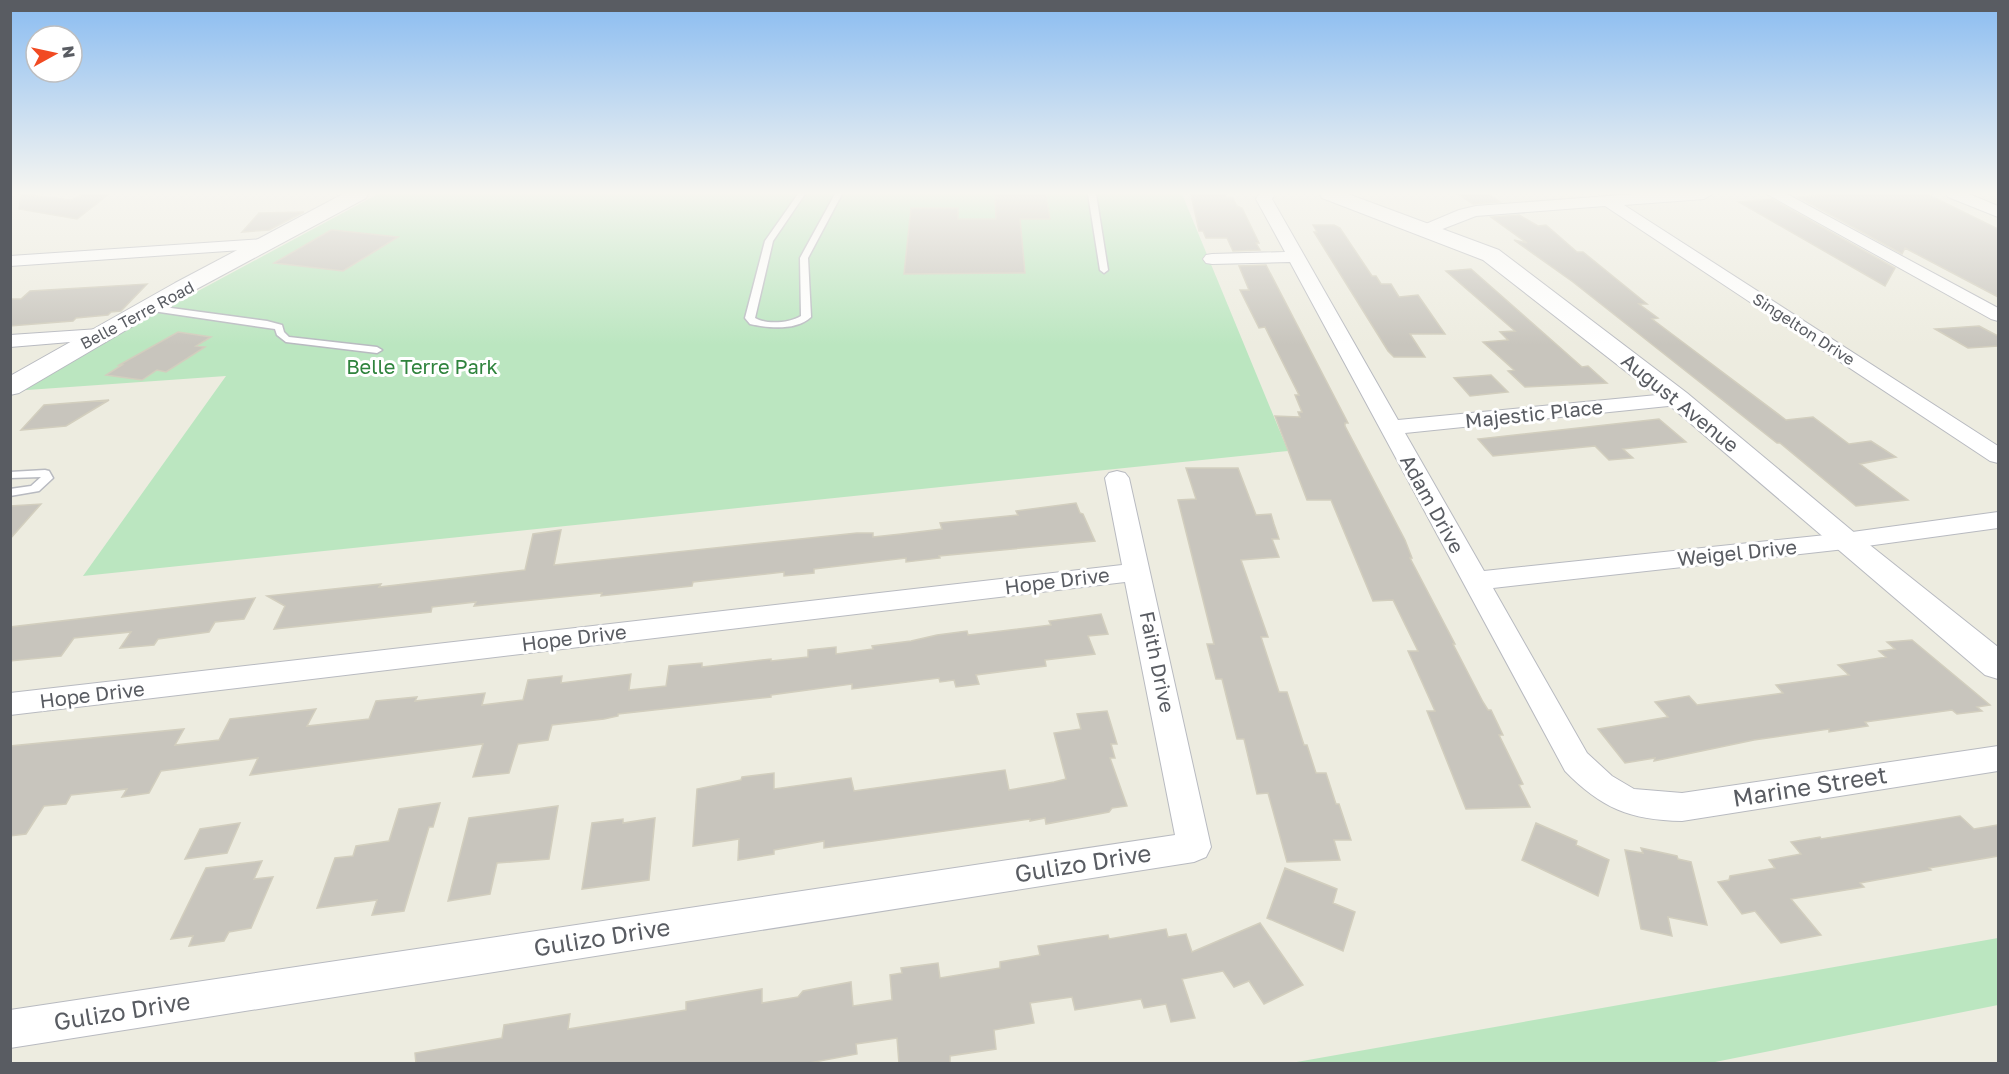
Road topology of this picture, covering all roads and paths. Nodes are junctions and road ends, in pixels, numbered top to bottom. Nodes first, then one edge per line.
1 (262, 244) edge
2 (264, 244) edge
3 (769, 244) edge
4 (812, 244) edge
5 (1100, 244) edge
6 (1290, 244) edge
7 (1463, 244) edge
8 (1674, 244) edge
9 (1867, 244) edge
10 (1297, 257) junction
11 (1212, 259) dead end
12 (10, 261) edge
13 (1104, 270) dead end
14 (149, 308) junction
15 (1998, 315) edge
16 (99, 335) junction
17 (10, 341) edge
18 (377, 350) dead end
19 (10, 387) edge
20 (1678, 399) junction
21 (1390, 429) junction
22 (1998, 456) edge
23 (10, 475) edge
24 (1118, 478) dead end
25 (10, 493) edge
26 (1998, 520) edge
27 (1845, 541) junction
28 (1138, 572) junction
29 (1475, 581) junction
30 (1998, 666) edge
31 (10, 704) edge
32 (1998, 759) edge
33 (1621, 799) joint
34 (1194, 847) joint
35 (10, 1029) edge

1 - 12 street
2 - 14 street, Belle Terre Road
3 - 4 lane
5 - 13 lane
6 - 10 street, Adam Drive
7 - 20 street, August Avenue
8 - 22 street, Singelton Drive
9 - 15 street
10 - 11 street
10 - 21 street, Adam Drive
14 - 16 street, Belle Terre Road
14 - 18 lane
16 - 17 street
16 - 19 street, Belle Terre Road
20 - 21 street, Majestic Place
20 - 27 street, August Avenue
21 - 29 street, Adam Drive
23 - 25 lane
24 - 28 street, Faith Drive
26 - 27 street, Weigel Drive
27 - 29 street, Weigel Drive
27 - 30 street, August Avenue
28 - 31 street, Hope Drive
28 - 34 street, Faith Drive
29 - 33 street, Adam Drive
32 - 33 street, Marine Street
34 - 35 street, Gulizo Drive

